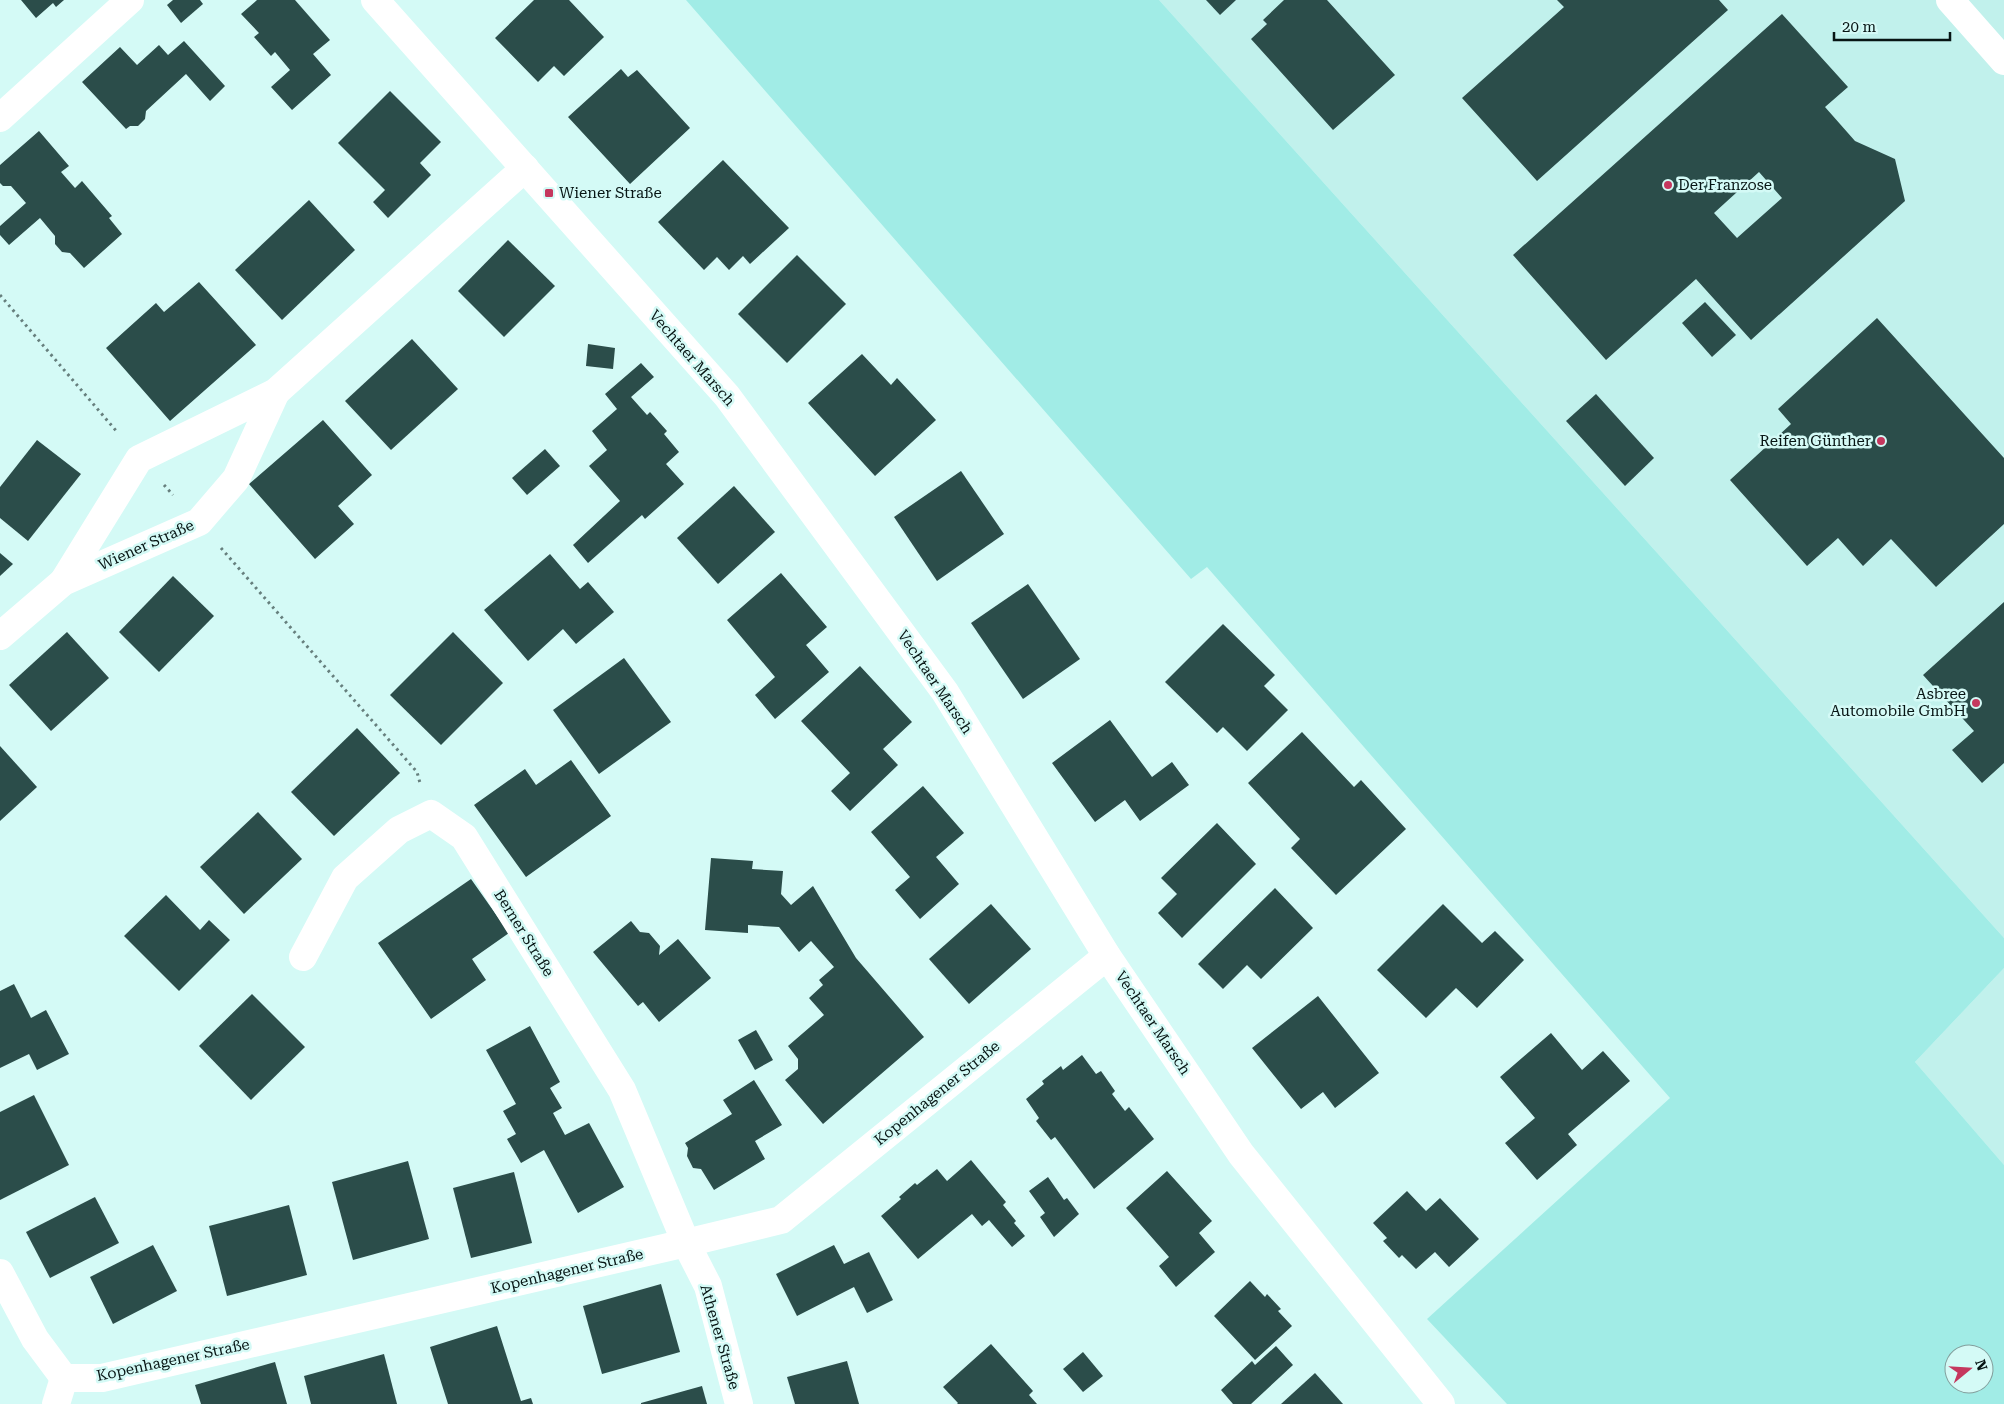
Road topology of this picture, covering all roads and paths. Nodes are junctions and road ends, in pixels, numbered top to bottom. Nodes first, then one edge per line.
1 (130, 0) edge
2 (375, 0) edge
3 (1950, 0) edge
4 (2004, 61) edge
5 (0, 118) edge
6 (525, 168) junction
7 (0, 295) edge
8 (276, 392) junction
9 (140, 459) junction
10 (199, 522) junction
11 (63, 582) junction
12 (0, 636) edge
13 (431, 814) junction
14 (1107, 956) junction
15 (303, 957) dead end
16 (686, 1243) junction
17 (0, 1273) edge
18 (64, 1378) junction
19 (56, 1404) edge
20 (739, 1404) edge
21 (1441, 1404) edge

1 - 5 street
2 - 6 street, Vechtaer Marsch
3 - 4 street
6 - 8 street, Wiener Straße
6 - 14 street, Vechtaer Marsch
7 - 9 path
8 - 9 street, Wiener Straße
8 - 10 street, Wiener Straße
9 - 10 path
9 - 11 street, Wiener Straße
10 - 11 street, Wiener Straße
10 - 13 path
11 - 12 street, Wiener Straße
13 - 15 street
13 - 16 street, Berner Straße
14 - 16 street, Kopenhagener Straße
14 - 21 street, Vechtaer Marsch
16 - 18 street, Kopenhagener Straße
16 - 20 street, Athener Straße
17 - 18 street
18 - 19 street

